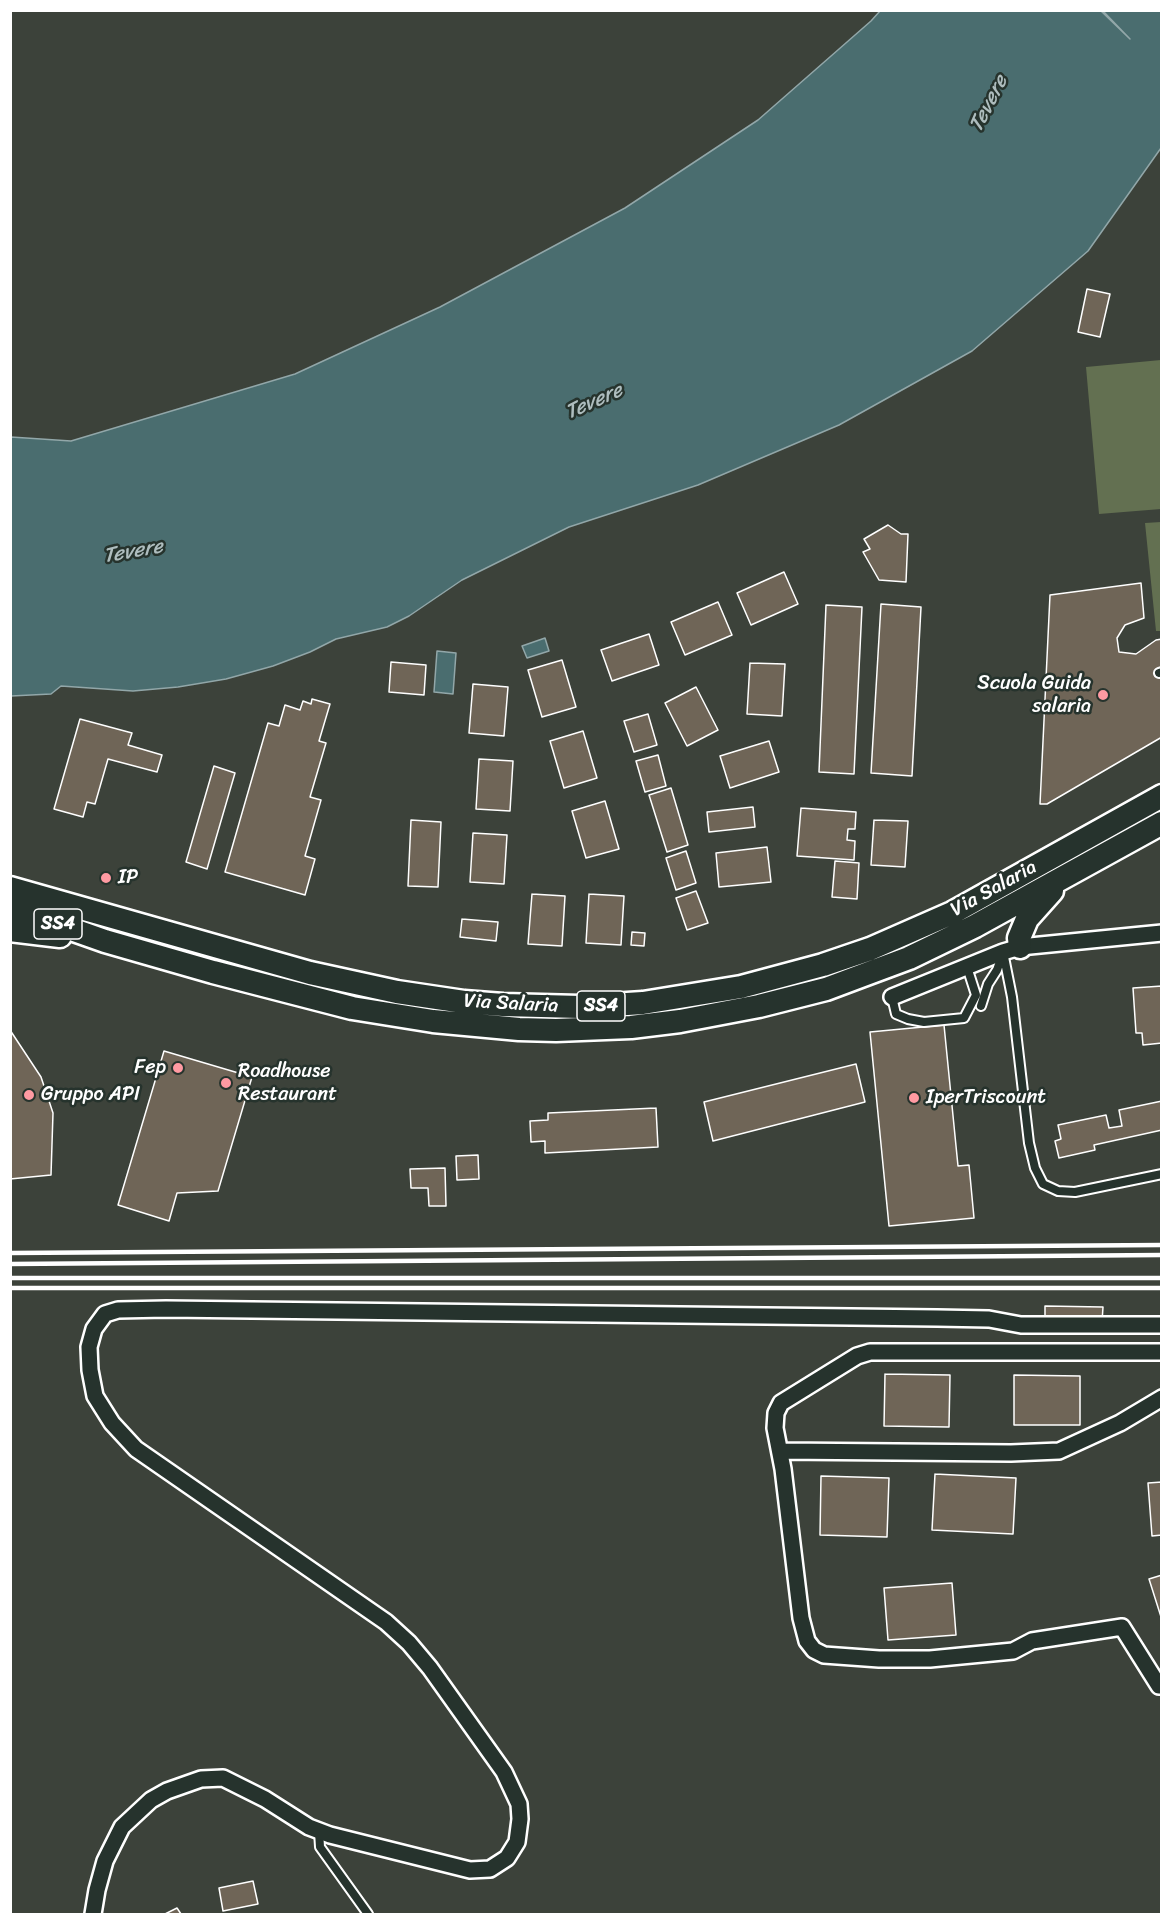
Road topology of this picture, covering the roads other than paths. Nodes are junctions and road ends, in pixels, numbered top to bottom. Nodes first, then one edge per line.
1 (1161, 796) edge
2 (1161, 823) edge
3 (1070, 873) junction
4 (10, 888) edge
5 (10, 910) edge
6 (10, 930) edge
7 (1161, 933) edge
8 (105, 941) junction
9 (1012, 949) junction
10 (967, 967) junction
11 (976, 995) junction
12 (892, 997) joint
13 (1161, 1174) edge
14 (1161, 1325) edge
15 (1161, 1352) edge
16 (1161, 1398) edge
17 (780, 1451) junction
18 (1161, 1686) edge
19 (319, 1831) junction
20 (93, 1914) edge
21 (368, 1914) edge

1 - 4 main road, Via Salaria / SS4
2 - 3 main road, Via Salaria / SS4
3 - 8 main road, Via Salaria / SS4
3 - 9 main road
5 - 8 main road, Via Salaria / SS4
6 - 8 main road
7 - 9 street
9 - 10 street
9 - 11 lane
9 - 13 lane
10 - 11 lane
10 - 12 street
11 - 12 lane
14 - 19 street
15 - 17 street
16 - 17 street
17 - 18 street
19 - 20 street
19 - 21 lane

